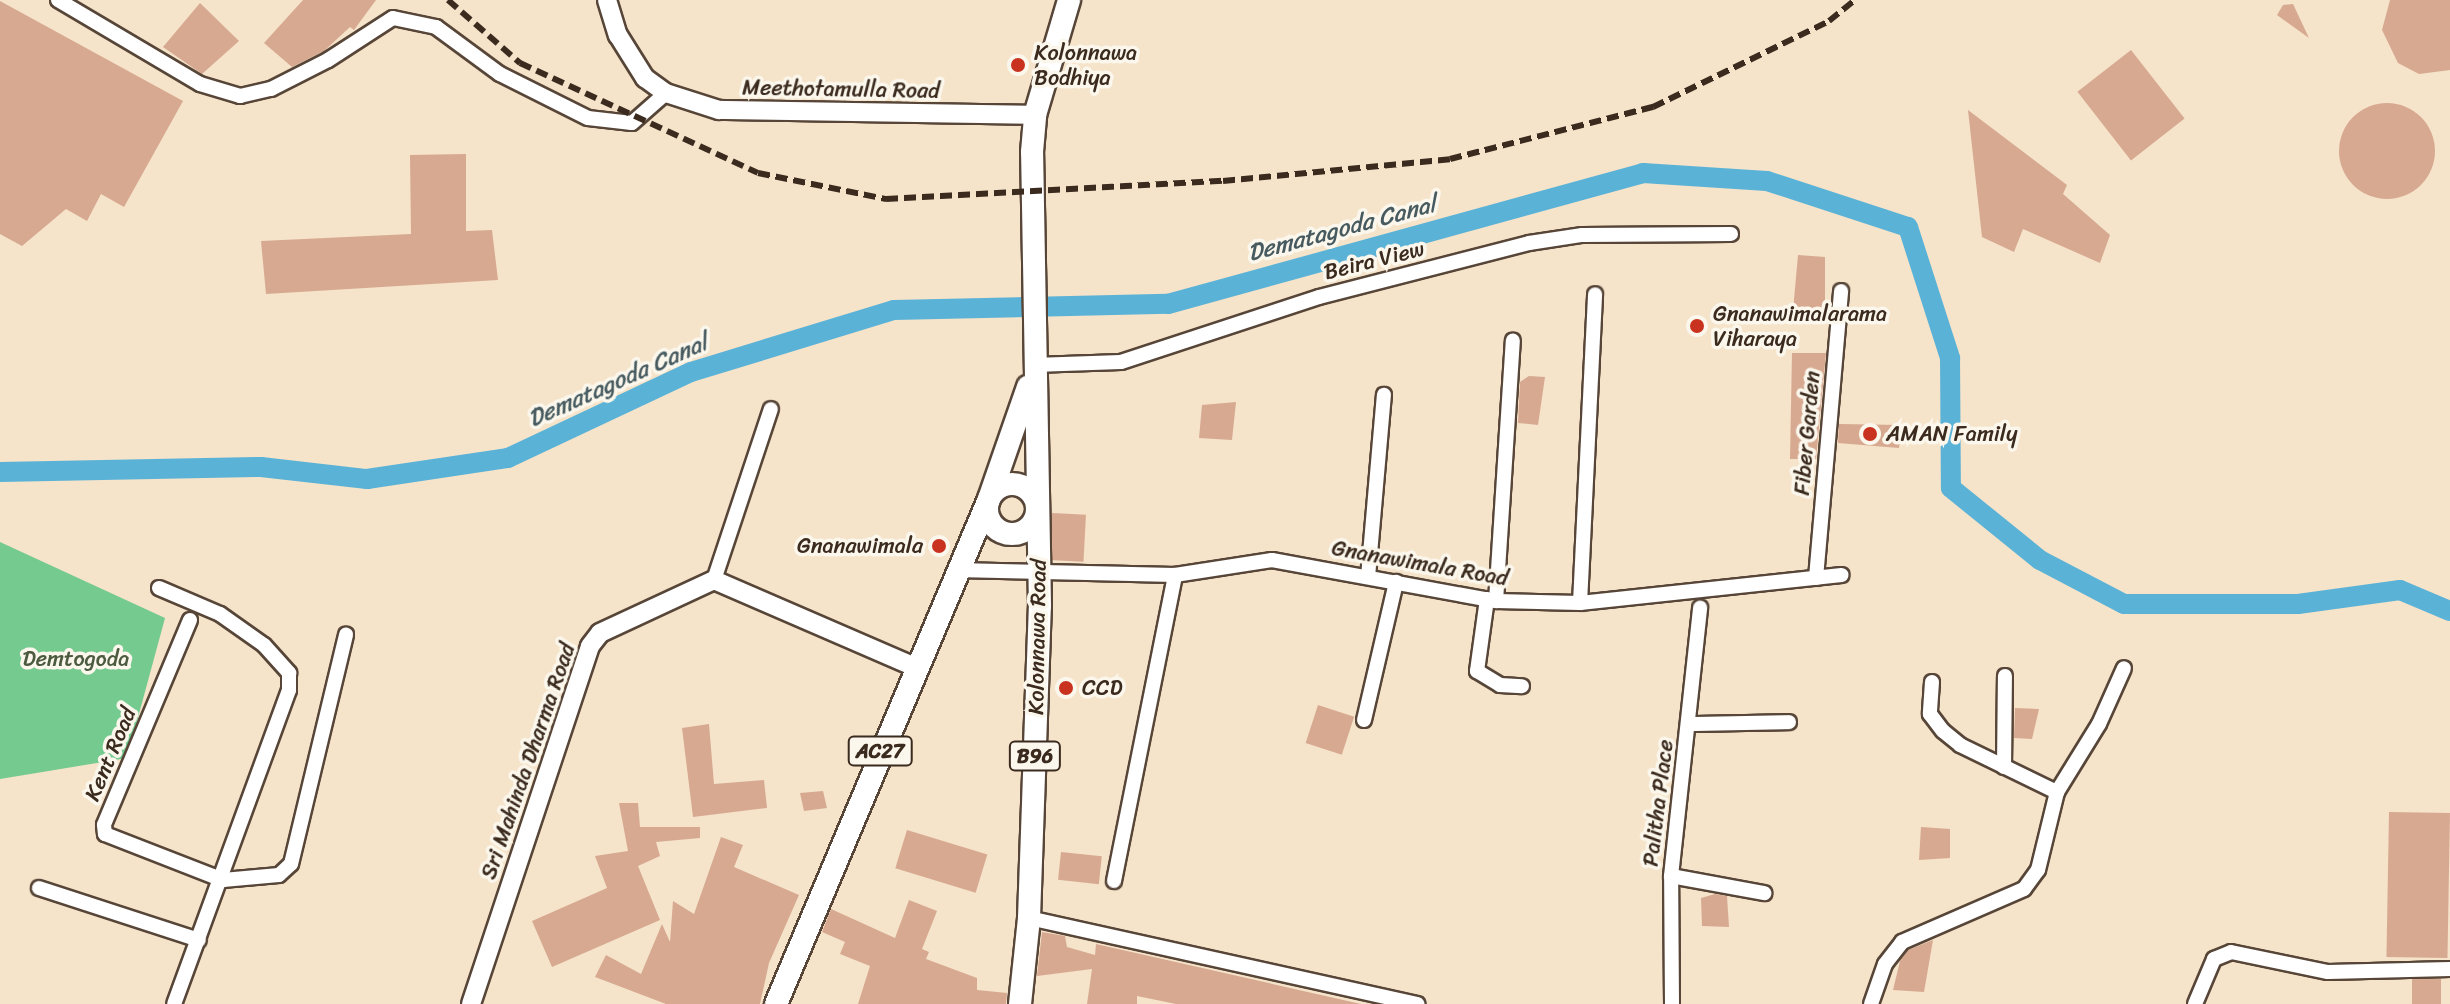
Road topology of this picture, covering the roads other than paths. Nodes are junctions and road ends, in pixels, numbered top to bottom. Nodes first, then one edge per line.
1 (58, 0) edge
2 (607, 0) edge
3 (1069, 0) edge
4 (666, 93) junction
5 (1035, 115) junction
6 (1731, 234) dead end
7 (1841, 291) dead end
8 (1595, 294) dead end
9 (1513, 341) dead end
10 (1034, 369) junction
11 (1384, 395) dead end
12 (771, 409) dead end
13 (989, 499) junction
14 (1038, 507) junction
15 (956, 570) junction
16 (1039, 570) junction
17 (1175, 575) junction
18 (1842, 575) dead end
19 (1368, 577) junction
20 (1816, 578) junction
21 (714, 580) junction
22 (1396, 582) junction
23 (159, 588) dead end
24 (1491, 600) junction
25 (1580, 603) junction
26 (1700, 608) dead end
27 (190, 620) dead end
28 (346, 635) dead end
29 (915, 667) junction
30 (2124, 668) dead end
31 (2005, 676) dead end
32 (1932, 682) dead end
33 (1522, 686) dead end
34 (1364, 720) dead end
35 (1789, 722) dead end
36 (1689, 724) junction
37 (2004, 767) junction
38 (2057, 792) junction
39 (1671, 876) junction
40 (223, 880) junction
41 (1114, 881) dead end
42 (39, 888) dead end
43 (1764, 893) dead end
44 (1029, 918) junction
45 (199, 940) junction
46 (2450, 969) edge
47 (174, 1004) edge
48 (471, 1004) edge
49 (776, 1004) edge
50 (1020, 1004) edge
51 (1418, 1004) edge
52 (1672, 1004) edge
53 (1871, 1004) edge
54 (2195, 1004) edge

1 - 4 street
2 - 4 street, Meethotamulla Road
3 - 5 main road, B96
4 - 5 street, Meethotamulla Road
5 - 10 main road, B96
6 - 10 street, Beira View
7 - 20 street, Fiber Garden
8 - 25 street
9 - 24 street
10 - 13 main road, AC27
10 - 14 main road, Kolonnawa Road / B96
11 - 19 street
12 - 21 street
13 - 14 main road
13 - 14 main road
13 - 15 main road, AC27
14 - 16 main road, Kolonnawa Road / B96
15 - 16 street, Gnanawimala Road
15 - 29 main road, AC27
16 - 17 street, Gnanawimala Road
16 - 44 main road, Kolonnawa Road / B96
17 - 19 street, Gnanawimala Road
17 - 41 street
18 - 20 street, Gnanawimala Road
19 - 22 street, Gnanawimala Road
20 - 25 street, Gnanawimala Road
21 - 29 street
21 - 48 street, Sri Mahinda Dharma Road
22 - 24 street, Gnanawimala Road
22 - 34 street
23 - 40 street
24 - 25 street, Gnanawimala Road
24 - 33 street
26 - 36 street, Palitha Place
27 - 40 street, Kent Road
28 - 40 street, Kent Road
29 - 49 main road, AC27
30 - 38 street
31 - 37 street
32 - 37 street
35 - 36 street
36 - 39 street, Palitha Place
37 - 38 street
38 - 53 street
39 - 43 street
39 - 52 street, Palitha Place
40 - 45 street
42 - 45 street
44 - 50 main road, Kolonnawa Road / B96
44 - 51 street
45 - 47 street
46 - 54 street

